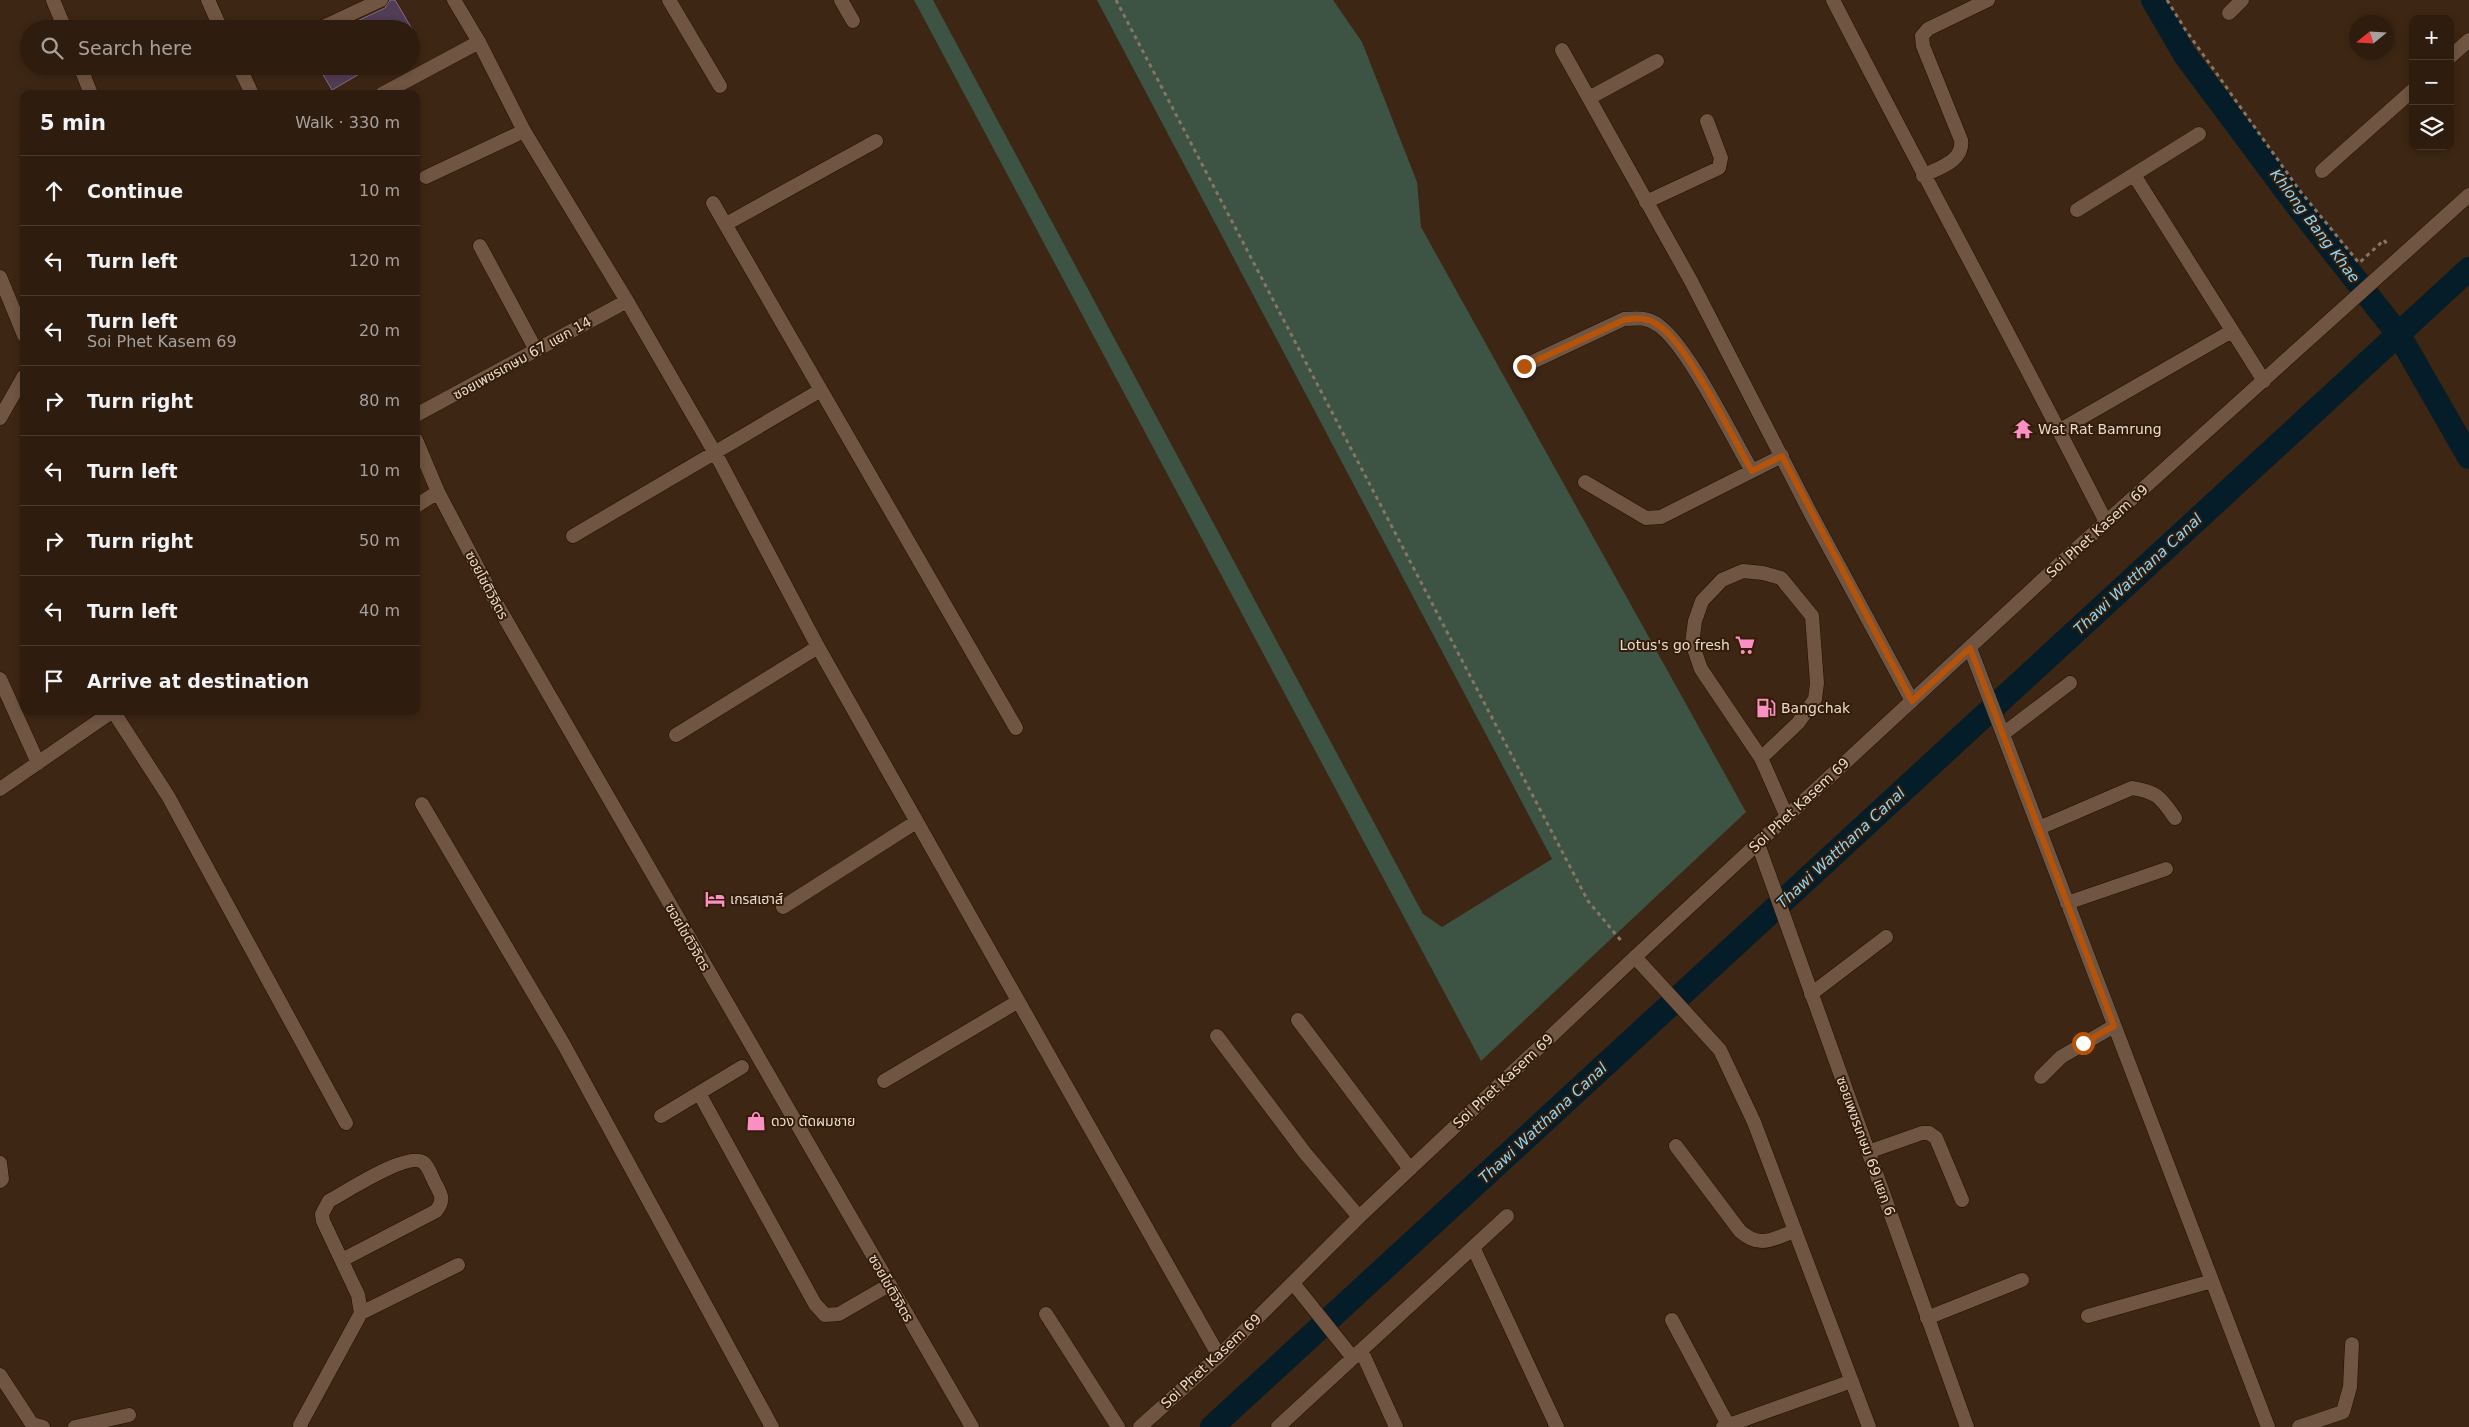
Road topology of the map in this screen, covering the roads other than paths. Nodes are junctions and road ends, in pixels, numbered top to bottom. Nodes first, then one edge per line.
1 (53, 0) edge
2 (208, 0) edge
3 (381, 0) edge
4 (454, 0) edge
5 (669, 0) edge
6 (840, 0) edge
7 (1833, 0) edge
8 (1988, 0) edge
9 (2242, 0) edge
10 (2229, 13) dead end
11 (61, 20) edge
12 (217, 20) edge
13 (338, 20) edge
14 (853, 21) dead end
15 (2469, 40) edge
16 (479, 42) junction
17 (1562, 50) dead end
18 (2454, 53) edge
19 (1657, 61) dead end
20 (420, 74) edge
21 (84, 75) edge
22 (243, 75) edge
23 (417, 75) edge
24 (720, 86) dead end
25 (89, 90) edge
26 (250, 90) edge
27 (389, 90) edge
28 (2409, 94) edge
29 (1588, 98) junction
30 (1707, 121) dead end
31 (524, 131) junction
32 (2199, 134) dead end
33 (876, 141) dead end
34 (2322, 171) dead end
35 (2134, 175) junction
36 (1923, 176) junction
37 (426, 177) dead end
38 (2469, 194) edge
39 (713, 202) dead end
40 (1646, 202) junction
41 (2077, 210) dead end
42 (726, 224) junction
43 (480, 246) dead end
44 (0, 277) edge
45 (627, 301) junction
46 (20, 326) edge
47 (2232, 331) junction
48 (536, 350) junction
49 (1524, 366) dead end
50 (2264, 381) junction
51 (20, 383) edge
52 (821, 390) junction
53 (420, 413) edge
54 (0, 418) edge
55 (2060, 430) junction
56 (420, 449) edge
57 (715, 454) junction
58 (1782, 456) junction
59 (1752, 471) junction
60 (1585, 482) dead end
61 (438, 492) junction
62 (420, 503) edge
63 (2106, 522) junction
64 (573, 536) dead end
65 (818, 647) junction
66 (1970, 648) junction
67 (0, 679) edge
68 (2070, 683) dead end
69 (1912, 701) junction
70 (107, 715) edge
71 (116, 715) edge
72 (1016, 728) dead end
73 (2002, 731) junction
74 (676, 735) dead end
75 (1760, 758) junction
76 (38, 763) junction
77 (0, 789) edge
78 (422, 804) dead end
79 (1787, 817) junction
80 (2174, 818) dead end
81 (916, 822) junction
82 (2039, 828) junction
83 (1758, 844) junction
84 (2166, 868) dead end
85 (2067, 903) junction
86 (783, 907) dead end
87 (1886, 937) dead end
88 (1635, 957) junction
89 (1811, 994) junction
90 (1016, 1002) junction
91 (1298, 1020) dead end
92 (2114, 1026) junction
93 (1217, 1036) dead end
94 (742, 1067) dead end
95 (2041, 1076) dead end
96 (884, 1081) dead end
97 (699, 1093) junction
98 (662, 1116) dead end
99 (346, 1123) dead end
100 (1676, 1146) dead end
101 (1868, 1152) junction
102 (0, 1163) edge
103 (1410, 1169) junction
104 (0, 1181) edge
105 (1962, 1200) dead end
106 (1507, 1216) dead end
107 (1359, 1217) junction
108 (1795, 1231) junction
109 (1473, 1247) junction
110 (342, 1260) junction
111 (458, 1265) dead end
112 (2022, 1280) dead end
113 (2212, 1281) junction
114 (1293, 1282) junction
115 (889, 1285) junction
116 (361, 1312) junction
117 (1046, 1314) dead end
118 (2088, 1316) dead end
119 (1927, 1318) junction
120 (1672, 1320) dead end
121 (2352, 1344) dead end
122 (1357, 1354) junction
123 (1219, 1356) junction
124 (0, 1375) edge
125 (1852, 1381) junction
126 (129, 1415) dead end
127 (1147, 1425) edge
128 (299, 1426) edge
129 (1725, 1426) edge
130 (43, 1427) edge
131 (75, 1427) edge
132 (772, 1427) edge
133 (972, 1427) edge
134 (1118, 1427) edge
135 (1278, 1427) edge
136 (1396, 1427) edge
137 (1557, 1427) edge
138 (1869, 1427) edge
139 (1966, 1427) edge
140 (2268, 1427) edge
141 (2299, 1427) edge

1 - 11 street
2 - 12 street
3 - 13 street
4 - 16 street
5 - 24 street
6 - 14 street
7 - 36 street
8 - 36 street
9 - 10 street
15 - 18 street
16 - 20 street
16 - 31 street
17 - 29 street
19 - 29 street
21 - 25 street
22 - 26 street
23 - 27 street
28 - 34 street
29 - 40 street
30 - 40 street
31 - 37 street
31 - 45 street
32 - 35 street
33 - 42 street
35 - 41 street
35 - 47 street
36 - 55 street
38 - 50 street, Soi Phet Kasem 69
39 - 42 street
40 - 58 street
42 - 52 street
43 - 48 street
44 - 46 street
45 - 48 street, ซอยเพชรเกษม 67 แยก 14
45 - 57 street
47 - 50 street
47 - 55 street
48 - 53 street, ซอยเพชรเกษม 67 แยก 14
49 - 59 street
50 - 63 street, Soi Phet Kasem 69
51 - 54 street
52 - 57 street
52 - 72 street
55 - 63 street
56 - 61 street, ซอยโชติวิจิตร
57 - 64 street
57 - 65 street
58 - 59 street
58 - 69 street
59 - 60 street
61 - 62 street
61 - 115 street, ซอยโชติวิจิตร
63 - 66 street, Soi Phet Kasem 69
65 - 74 street
65 - 81 street
66 - 69 street, Soi Phet Kasem 69
66 - 73 street
67 - 76 street
68 - 73 street
69 - 79 street, Soi Phet Kasem 69
70 - 76 street
71 - 99 street
73 - 82 street
75 - 75 street
75 - 79 street
76 - 77 street
78 - 132 street
79 - 83 street, Soi Phet Kasem 69
80 - 82 street
81 - 86 street
81 - 90 street
82 - 85 street
83 - 88 street, Soi Phet Kasem 69
83 - 89 street, ซอยเพชรเกษม 69 แยก 6
84 - 85 street
85 - 92 street
87 - 89 street
88 - 103 street, Soi Phet Kasem 69
88 - 108 street
89 - 101 street, ซอยเพชรเกษม 69 แยก 6
90 - 96 street
90 - 123 street
91 - 103 street
92 - 95 street
92 - 113 street
93 - 107 street
94 - 97 street
97 - 98 street
97 - 115 street
100 - 108 street
101 - 105 street
101 - 119 street, ซอยเพชรเกษม 69 แยก 6
102 - 104 street
103 - 107 street, Soi Phet Kasem 69
106 - 109 street
107 - 114 street, Soi Phet Kasem 69
108 - 125 street
109 - 122 street
109 - 137 street
110 - 110 street
110 - 116 street
111 - 116 street
112 - 119 street
113 - 118 street
113 - 140 street
114 - 122 street
114 - 123 street, Soi Phet Kasem 69
115 - 133 street, ซอยโชติวิจิตร
116 - 128 street
117 - 134 street
119 - 139 street, ซอยเพชรเกษม 69 แยก 6
120 - 129 street
121 - 141 street
122 - 135 street
122 - 136 street
123 - 127 street, Soi Phet Kasem 69
124 - 130 street
125 - 129 street
125 - 138 street
126 - 131 street

